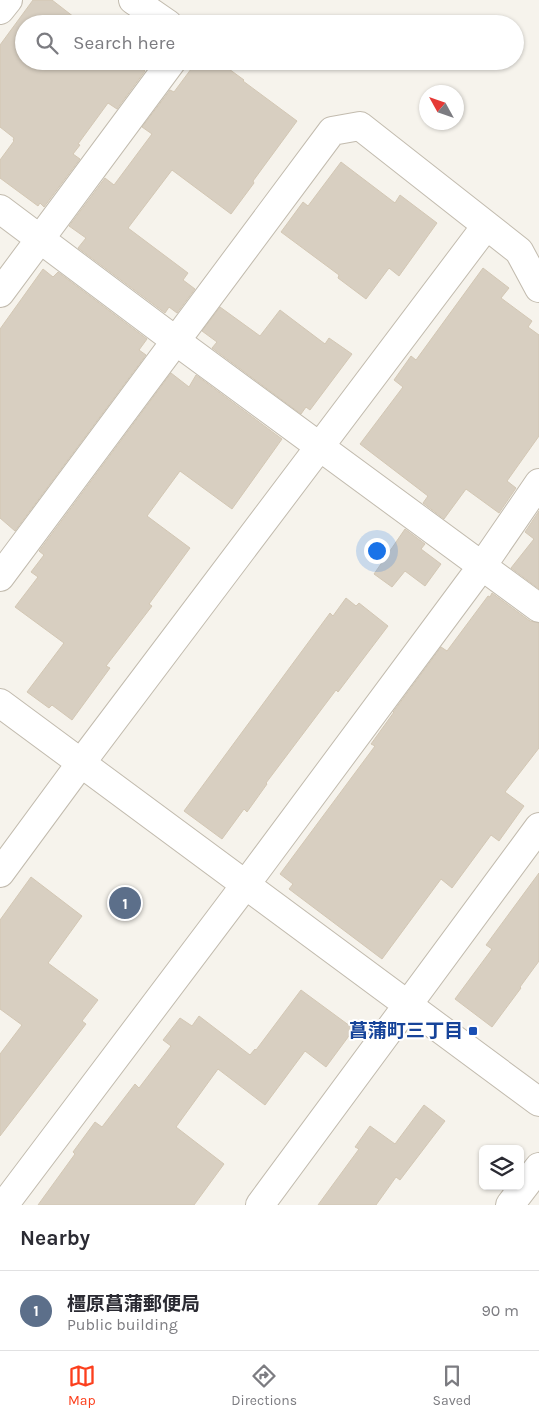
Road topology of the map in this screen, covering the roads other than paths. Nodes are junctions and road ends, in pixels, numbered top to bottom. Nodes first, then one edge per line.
1 (8, 0) edge
2 (133, 0) edge
3 (0, 10) edge
4 (155, 15) edge
5 (165, 70) edge
6 (0, 209) edge
7 (486, 226) junction
8 (40, 238) junction
9 (539, 288) edge
10 (0, 292) edge
11 (176, 341) junction
12 (319, 446) junction
13 (539, 483) edge
14 (482, 566) junction
15 (0, 577) edge
16 (539, 608) edge
17 (0, 703) edge
18 (81, 763) junction
19 (539, 827) edge
20 (0, 873) edge
21 (246, 884) junction
22 (408, 1004) junction
23 (539, 1102) edge
24 (539, 1167) edge
25 (4, 1205) edge
26 (260, 1205) edge
27 (510, 1205) edge

1 - 3 street
2 - 4 street
5 - 8 street
6 - 8 street
7 - 9 street
7 - 11 street
7 - 12 street
8 - 10 street
8 - 11 street
11 - 12 street
11 - 15 street
12 - 14 street
12 - 18 street
13 - 14 street
14 - 16 street
14 - 21 street
17 - 18 street
18 - 20 street
18 - 21 street
19 - 22 street
21 - 22 street
21 - 25 street
22 - 23 street
22 - 26 street
24 - 27 street

